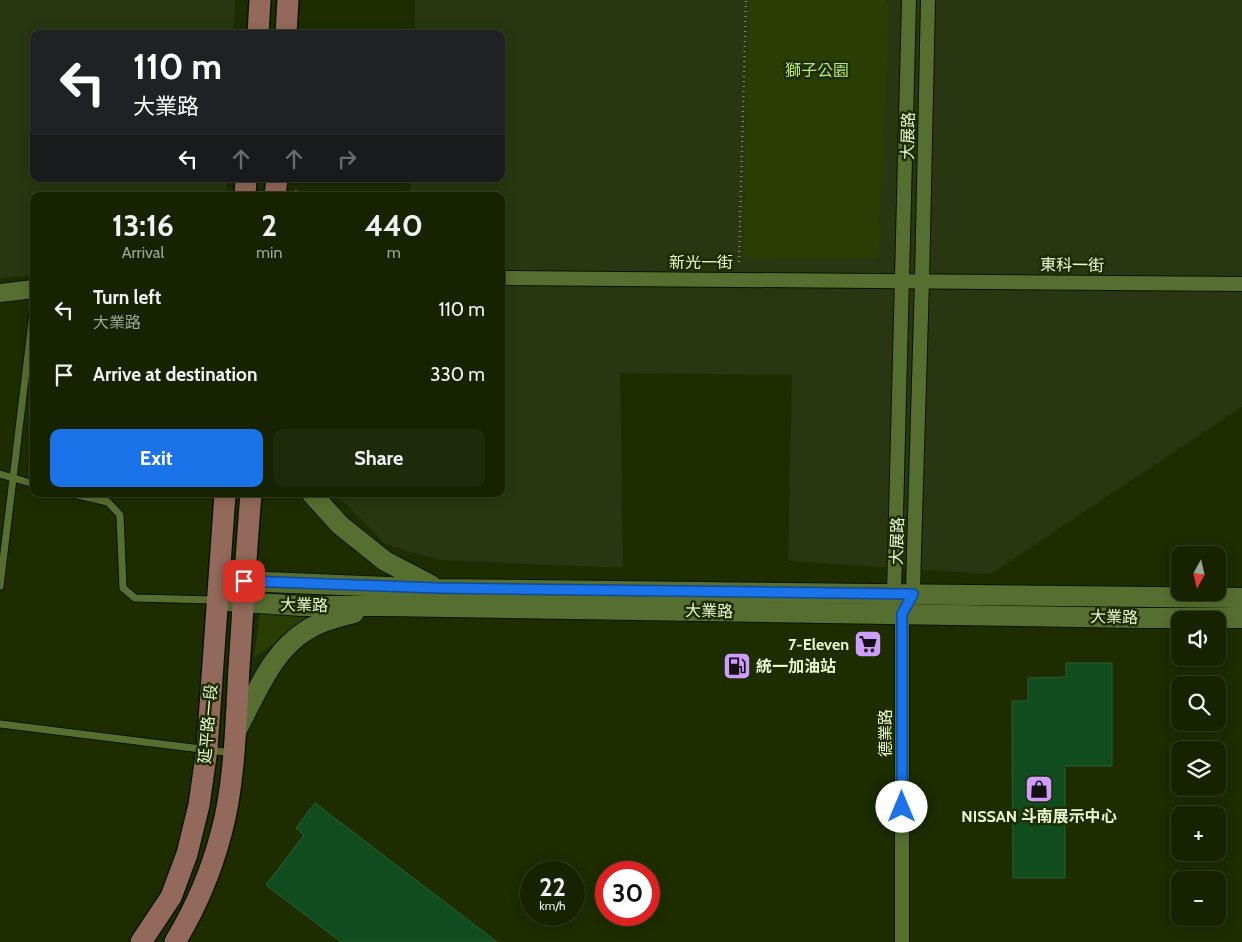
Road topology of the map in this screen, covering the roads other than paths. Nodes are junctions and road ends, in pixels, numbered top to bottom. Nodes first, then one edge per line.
1 (260, 0) edge
2 (288, 0) edge
3 (909, 0) edge
4 (928, 0) edge
5 (258, 30) edge
6 (286, 30) edge
7 (505, 278) edge
8 (901, 281) junction
9 (922, 281) junction
10 (1242, 284) edge
11 (30, 289) edge
12 (0, 293) edge
13 (30, 338) edge
14 (0, 474) edge
15 (13, 479) junction
16 (30, 483) edge
17 (86, 497) edge
18 (225, 497) edge
19 (251, 497) edge
20 (315, 497) edge
21 (244, 581) junction
22 (0, 586) edge
23 (437, 588) junction
24 (903, 594) junction
25 (1143, 597) junction
26 (1242, 598) edge
27 (540, 599) junction
28 (218, 600) junction
29 (763, 602) junction
30 (243, 603) junction
31 (384, 606) junction
32 (902, 614) junction
33 (1142, 618) junction
34 (1242, 618) edge
35 (0, 724) edge
36 (234, 743) junction
37 (207, 749) junction
38 (175, 886) junction
39 (198, 896) junction
40 (142, 942) edge
41 (175, 942) edge
42 (902, 942) edge

1 - 5 main road
2 - 6 main road
3 - 8 street, 大展路
4 - 9 street, 大展路
7 - 8 street, 新光一街
8 - 9 street, 東科一街
8 - 24 street, 大展路
9 - 10 street, 東科一街
9 - 24 street, 大展路
11 - 12 street
13 - 15 lane
14 - 15 lane
15 - 16 lane
15 - 22 lane
17 - 28 lane
18 - 28 main road, 延平路一段
19 - 21 main road, 延平路一段
20 - 23 main road
21 - 23 main road, 大業路
21 - 28 main road
21 - 30 main road, 延平路一段
23 - 27 main road, 大業路
24 - 25 main road, 大業路
24 - 29 main road, 大業路
24 - 32 street, 大展路
25 - 26 main road, 大業路
25 - 33 main road
27 - 29 main road, 大業路
27 - 31 main road, 大業路
28 - 30 main road, 大業路
28 - 37 main road, 延平路一段
29 - 32 main road, 大業路
30 - 31 main road, 大業路
30 - 36 main road, 延平路一段
31 - 36 main road
32 - 33 main road, 大業路
32 - 42 street, 德業路
33 - 34 main road, 大業路
35 - 37 lane
36 - 37 lane
36 - 39 main road, 延平路一段
37 - 38 main road, 延平路一段
38 - 39 main road
38 - 40 main road, 延平路一段
39 - 41 main road, 延平路一段

